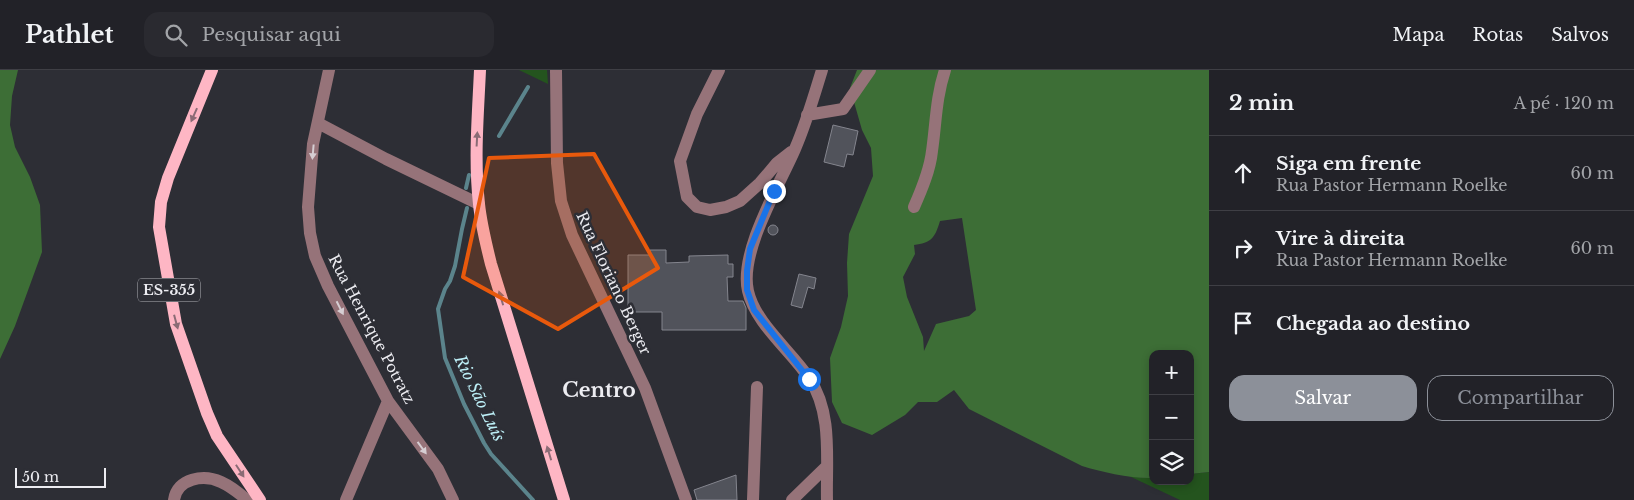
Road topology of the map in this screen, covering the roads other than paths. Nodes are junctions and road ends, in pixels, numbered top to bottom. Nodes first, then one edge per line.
1 (212, 70) edge
2 (329, 70) edge
3 (480, 70) edge
4 (556, 70) edge
5 (719, 70) edge
6 (822, 70) edge
7 (870, 70) edge
8 (945, 70) edge
9 (807, 115) junction
10 (318, 123) junction
11 (795, 149) junction
12 (479, 204) junction
13 (914, 207) dead end
14 (757, 387) dead end
15 (388, 401) junction
16 (827, 466) junction
17 (174, 500) edge
18 (246, 500) edge
19 (260, 500) edge
20 (346, 500) edge
21 (453, 500) edge
22 (564, 500) edge
23 (686, 500) edge
24 (753, 500) edge
25 (792, 500) edge
26 (828, 500) edge

1 -> 19 main road, ES-355
2 - 10 street, Rua Henrique Potratz
12 -> 3 main road
4 - 23 street, Rua Floriano Berger
5 - 11 street
6 - 9 street
7 - 9 street
8 - 13 street
9 - 11 street
10 - 12 street
10 -> 15 street, Rua Henrique Potratz
11 - 16 street
22 -> 12 main road
14 - 24 street
15 - 20 street
15 -> 21 street, Rua Henrique Potratz
16 - 25 street
16 - 26 street
17 - 18 street

